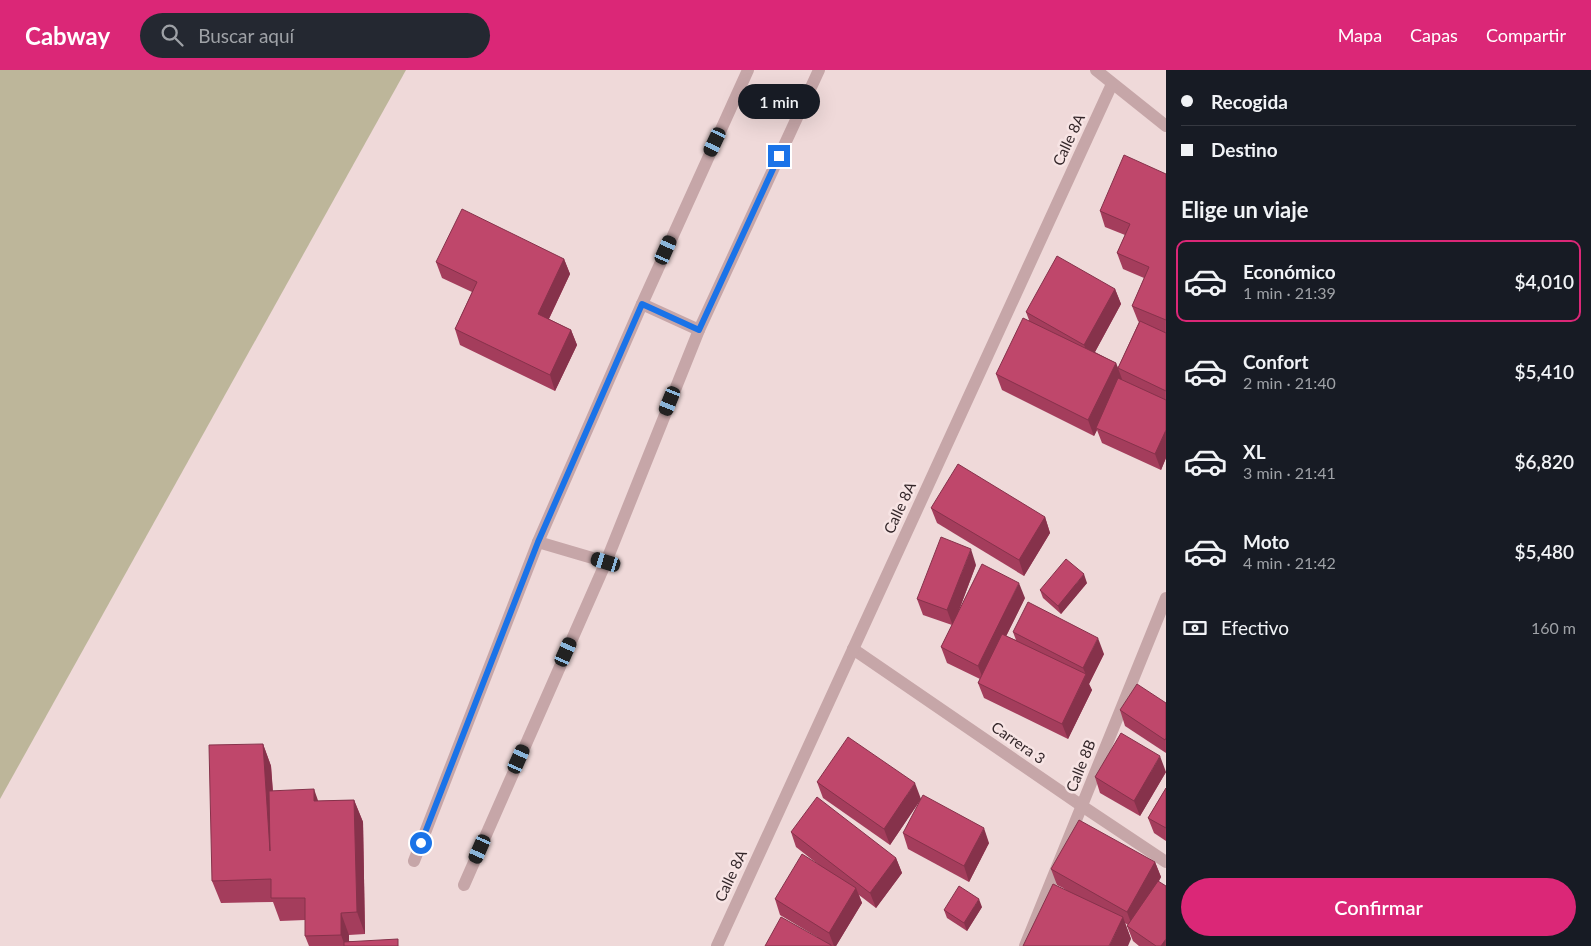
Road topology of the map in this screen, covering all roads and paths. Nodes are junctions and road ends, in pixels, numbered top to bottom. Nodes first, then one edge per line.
1 (748, 70) edge
2 (819, 70) edge
3 (1096, 70) edge
4 (1112, 84) junction
5 (1166, 126) edge
6 (642, 304) junction
7 (699, 330) junction
8 (538, 542) junction
9 (606, 562) junction
10 (1166, 598) edge
11 (853, 649) junction
12 (1082, 806) junction
13 (414, 861) dead end
14 (1166, 862) edge
15 (464, 885) dead end
16 (717, 946) edge
17 (1026, 946) edge

1 - 6 street
2 - 7 street
3 - 4 street
4 - 5 street
4 - 11 street, Calle 8A
6 - 7 street
6 - 8 street
7 - 9 street
8 - 9 street
8 - 13 street
9 - 15 street
10 - 12 street, Calle 8B
11 - 12 street, Carrera 3
11 - 16 street, Calle 8A
12 - 14 street, Carrera 3
12 - 17 street, Calle 8B

